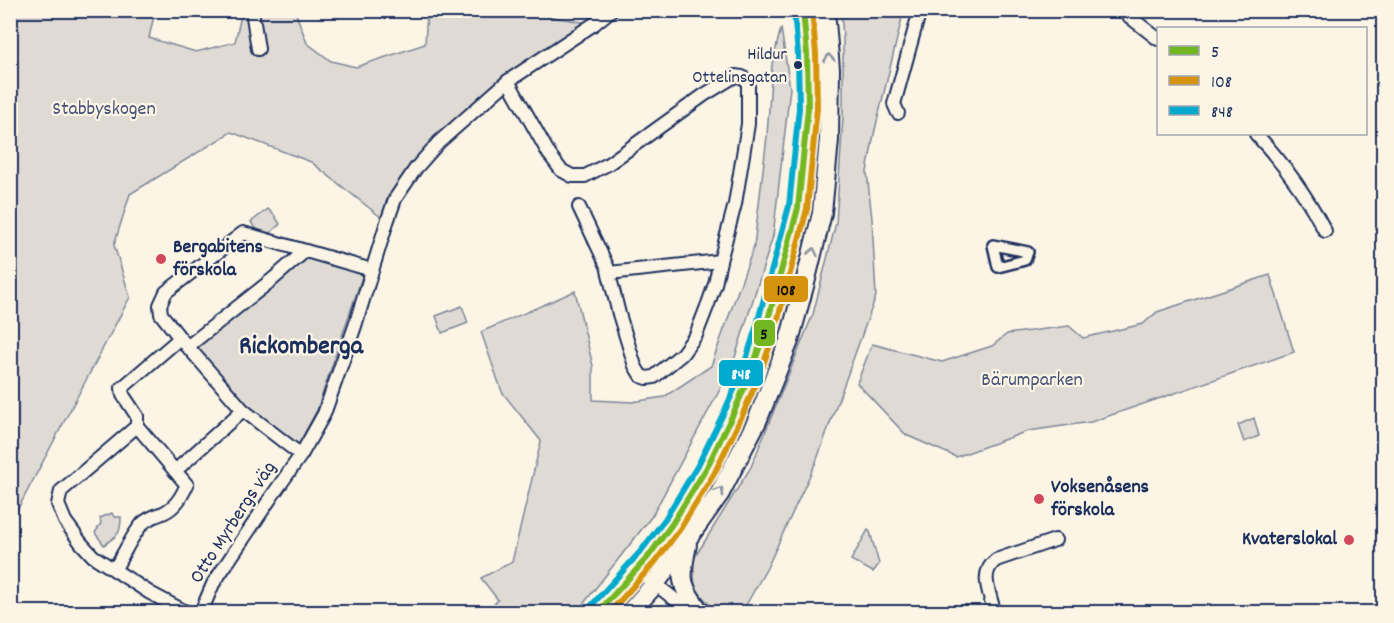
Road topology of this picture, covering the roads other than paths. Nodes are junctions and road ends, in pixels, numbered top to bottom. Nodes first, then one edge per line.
1 (252, 10) edge
2 (611, 10) edge
3 (803, 10) edge
4 (825, 10) edge
5 (920, 10) edge
6 (1121, 10) edge
7 (1157, 38) edge
8 (258, 49) dead end
9 (508, 81) junction
10 (898, 113) dead end
11 (1257, 135) edge
12 (579, 207) dead end
13 (1325, 231) dead end
14 (305, 251) junction
15 (720, 261) junction
16 (372, 270) junction
17 (609, 273) junction
18 (184, 343) junction
19 (243, 410) junction
20 (137, 426) junction
21 (301, 455) junction
22 (175, 471) junction
23 (688, 540) junction
24 (1056, 540) dead end
25 (112, 567) junction
26 (636, 569) junction
27 (655, 584) junction
28 (186, 612) edge
29 (201, 612) edge
30 (598, 612) edge
31 (630, 612) edge
32 (691, 612) edge
33 (700, 612) edge
34 (994, 612) edge

1 - 8 street
2 - 9 street, Otto Myrbergs väg
3 - 26 main road
23 -> 4 main road
5 - 10 street
6 - 7 street
9 - 15 street
9 - 16 street, Otto Myrbergs väg
11 - 13 street
12 - 17 street
14 - 16 street, Otto Myrbergs väg
14 - 18 street
14 - 18 street, Otto Myrbergs väg
15 - 17 street
15 - 17 street
16 - 21 street, Otto Myrbergs väg
18 - 19 street, Otto Myrbergs väg
18 - 20 street
19 - 21 street, Otto Myrbergs väg
19 - 22 street
20 - 22 street
20 - 25 street
21 - 29 street, Otto Myrbergs väg
22 - 25 street
23 - 27 main road
23 - 33 main road
24 - 34 street
25 - 28 street
26 - 27 street
26 - 30 main road
27 - 31 main road
27 - 32 street

